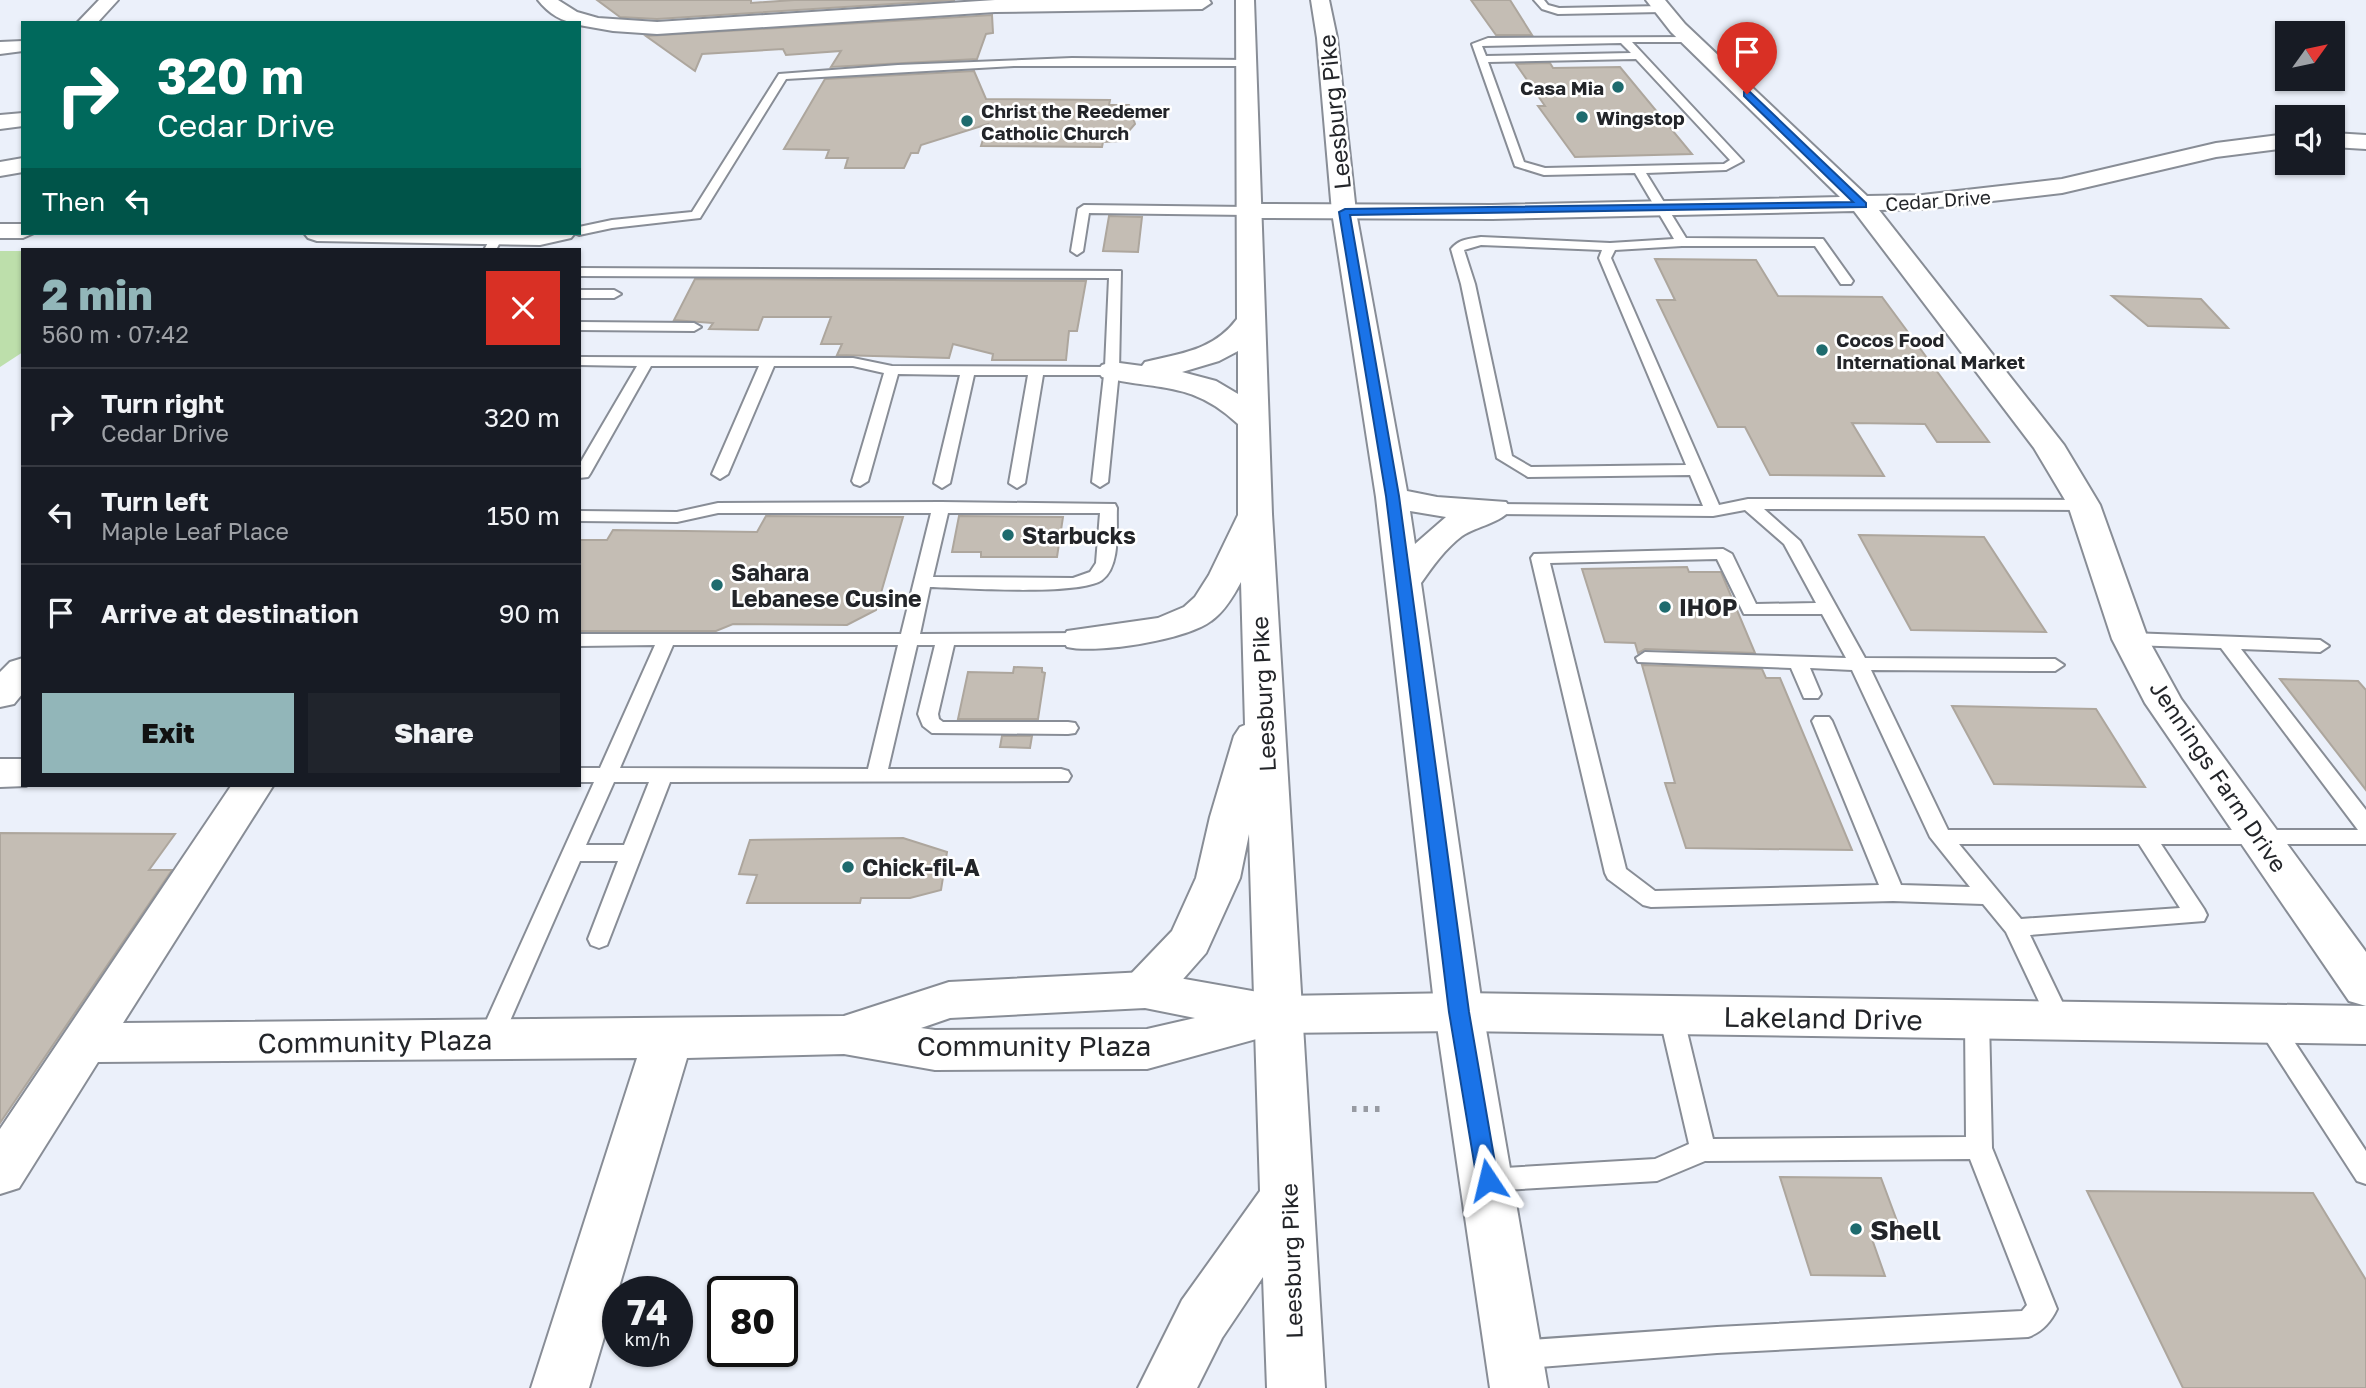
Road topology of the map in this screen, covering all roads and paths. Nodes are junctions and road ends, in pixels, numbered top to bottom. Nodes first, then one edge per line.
1 (109, 0) edge
2 (547, 0) edge
3 (1245, 0) edge
4 (1320, 0) edge
5 (1539, 0) edge
6 (1591, 0) edge
7 (1658, 4) edge
8 (1202, 5) edge
9 (1599, 10) junction
10 (88, 21) edge
11 (1690, 39) junction
12 (1624, 40) junction
13 (1639, 56) junction
14 (1482, 59) junction
15 (1245, 63) junction
16 (21, 119) edge
17 (0, 122) edge
18 (2345, 141) edge
19 (2366, 142) edge
20 (2275, 143) edge
21 (21, 165) edge
22 (0, 169) edge
23 (1638, 169) junction
24 (1862, 205) junction
25 (1662, 209) junction
26 (1247, 211) junction
27 (1345, 212) junction
28 (581, 217) edge
29 (612, 224) junction
30 (581, 230) edge
31 (0, 231) edge
32 (21, 231) edge
33 (359, 235) edge
34 (553, 235) edge
35 (443, 239) edge
36 (1682, 242) junction
37 (493, 244) edge
38 (1610, 247) junction
39 (1077, 251) dead end
40 (581, 272) edge
41 (1846, 281) dead end
42 (581, 294) edge
43 (614, 294) dead end
44 (1250, 321) junction
45 (581, 326) edge
46 (694, 327) dead end
47 (581, 361) edge
48 (646, 362) junction
49 (768, 362) junction
50 (892, 370) junction
51 (968, 370) junction
52 (1036, 371) junction
53 (1112, 371) junction
54 (1253, 422) junction
55 (1696, 470) junction
56 (582, 474) dead end
57 (720, 474) dead end
58 (860, 481) dead end
59 (1100, 482) dead end
60 (942, 483) dead end
61 (1017, 484) dead end
62 (1392, 496) junction
63 (1748, 504) junction
64 (2084, 505) junction
65 (941, 507) junction
66 (1494, 509) junction
67 (1713, 512) junction
68 (1255, 514) junction
69 (581, 516) edge
70 (1404, 581) junction
71 (922, 582) junction
72 (1829, 608) junction
73 (667, 639) junction
74 (909, 639) junction
75 (946, 639) junction
76 (1080, 639) joint
77 (2130, 639) junction
78 (581, 640) edge
79 (2227, 643) junction
80 (2320, 646) dead end
81 (1645, 657) dead end
82 (1798, 661) junction
83 (1859, 664) junction
84 (2055, 664) dead end
85 (21, 672) edge
86 (1811, 694) dead end
87 (0, 695) edge
88 (1262, 707) junction
89 (1822, 721) dead end
90 (1068, 728) dead end
91 (0, 773) edge
92 (21, 773) edge
93 (581, 775) edge
94 (606, 775) junction
95 (662, 775) junction
96 (876, 776) junction
97 (1061, 776) dead end
98 (251, 787) edge
99 (2366, 825) edge
100 (2144, 836) junction
101 (2260, 836) junction
102 (1941, 837) junction
103 (2366, 837) edge
104 (572, 853) junction
105 (632, 853) junction
106 (1893, 892) junction
107 (1987, 895) junction
108 (2015, 928) junction
109 (599, 939) dead end
110 (2366, 988) edge
111 (1145, 990) junction
112 (1459, 1012) junction
113 (1280, 1015) junction
114 (1671, 1015) junction
115 (1977, 1020) junction
116 (2059, 1020) junction
117 (2269, 1024) junction
118 (2366, 1025) edge
119 (844, 1035) junction
120 (668, 1039) junction
121 (490, 1040) junction
122 (82, 1043) junction
123 (1352, 1109) dead end
124 (1383, 1109) dead end
125 (1979, 1148) junction
126 (1703, 1150) junction
127 (0, 1172) edge
128 (2366, 1173) edge
129 (1488, 1180) junction
130 (1289, 1195) junction
131 (1517, 1372) edge
132 (561, 1388) edge
133 (1167, 1388) edge
134 (1296, 1388) edge

1 - 10 main road
2 - 8 main road
3 - 15 main road, Leesburg Pike
4 - 27 main road, Leesburg Pike
5 - 9 lane
6 - 9 lane
7 - 9 lane
7 - 11 main road, Jennings Farm Drive
11 - 12 lane
11 - 24 main road, Jennings Farm Drive
12 - 13 lane
12 - 14 lane
13 - 14 lane
13 - 23 lane
14 - 23 lane
15 - 26 main road, Leesburg Pike
15 - 29 lane
16 - 17 main road
18 - 19 main road
20 - 24 main road, Cedar Drive
21 - 22 main road
23 - 25 lane
24 - 25 main road, Cedar Drive
24 - 64 main road, Jennings Farm Drive
25 - 27 main road, Cedar Drive
25 - 36 lane
26 - 27 main road, Cedar Drive
26 - 39 lane
26 - 44 main road, Leesburg Pike
27 - 62 main road, Leesburg Pike
28 - 29 lane
29 - 30 lane
31 - 32 main road
33 - 35 main road
34 - 37 main road
35 - 37 main road
36 - 38 lane
36 - 41 lane
38 - 55 lane
38 - 55 lane
40 - 53 lane
42 - 43 lane
44 - 53 main road
44 - 54 main road, Leesburg Pike
45 - 46 lane
47 - 48 lane
48 - 49 lane
48 - 56 lane
49 - 50 lane
49 - 57 lane
50 - 51 lane
50 - 58 lane
51 - 52 lane
51 - 60 lane
52 - 53 lane
52 - 61 lane
53 - 54 main road
53 - 59 lane
54 - 68 main road, Leesburg Pike
55 - 67 lane
62 - 66 main road
62 - 70 main road, Leesburg Pike
63 - 64 lane
63 - 67 lane
63 - 72 lane
64 - 77 main road, Jennings Farm Drive
65 - 69 lane
65 - 71 lane
65 - 71 lane
66 - 67 lane
66 - 70 main road
68 - 76 main road
68 - 88 main road, Leesburg Pike
70 - 112 main road, Leesburg Pike
71 - 74 lane
72 - 83 lane
72 - 106 lane
73 - 74 lane
73 - 78 lane
73 - 94 lane
74 - 75 lane
74 - 96 lane
75 - 76 lane
75 - 90 lane
77 - 79 lane
77 - 101 main road, Jennings Farm Drive
79 - 80 lane
79 - 99 lane
81 - 82 lane
82 - 83 lane
82 - 86 lane
83 - 84 lane
83 - 102 lane
85 - 87 main road
88 - 111 main road
88 - 113 main road, Leesburg Pike
89 - 106 lane
91 - 92 main road
93 - 94 lane
94 - 95 lane
94 - 104 lane
95 - 96 lane
95 - 105 lane
96 - 97 lane
98 - 122 main road
100 - 101 lane
100 - 102 lane
100 - 108 lane
101 - 103 lane
101 - 110 main road, Jennings Farm Drive
102 - 107 lane
104 - 105 lane
104 - 121 lane
105 - 109 lane
106 - 107 lane
107 - 108 lane
108 - 116 lane
111 - 113 main road, Community Plaza
111 - 119 main road, Community Plaza
112 - 113 main road, Lakeland Drive
112 - 114 main road, Lakeland Drive
112 - 129 main road, Leesburg Pike
113 - 119 main road, Community Plaza
113 - 130 main road, Leesburg Pike
114 - 115 main road, Lakeland Drive
114 - 126 lane
115 - 116 main road, Lakeland Drive
115 - 125 lane
116 - 117 main road, Lakeland Drive
117 - 118 main road, Lakeland Drive
117 - 128 lane
119 - 120 main road, Community Plaza
120 - 121 main road, Community Plaza
120 - 132 main road
121 - 122 main road, Community Plaza
122 - 127 main road
123 - 124 path
125 - 126 lane
125 - 131 lane
126 - 129 lane
129 - 131 main road, Leesburg Pike
130 - 133 main road
130 - 134 main road, Leesburg Pike

